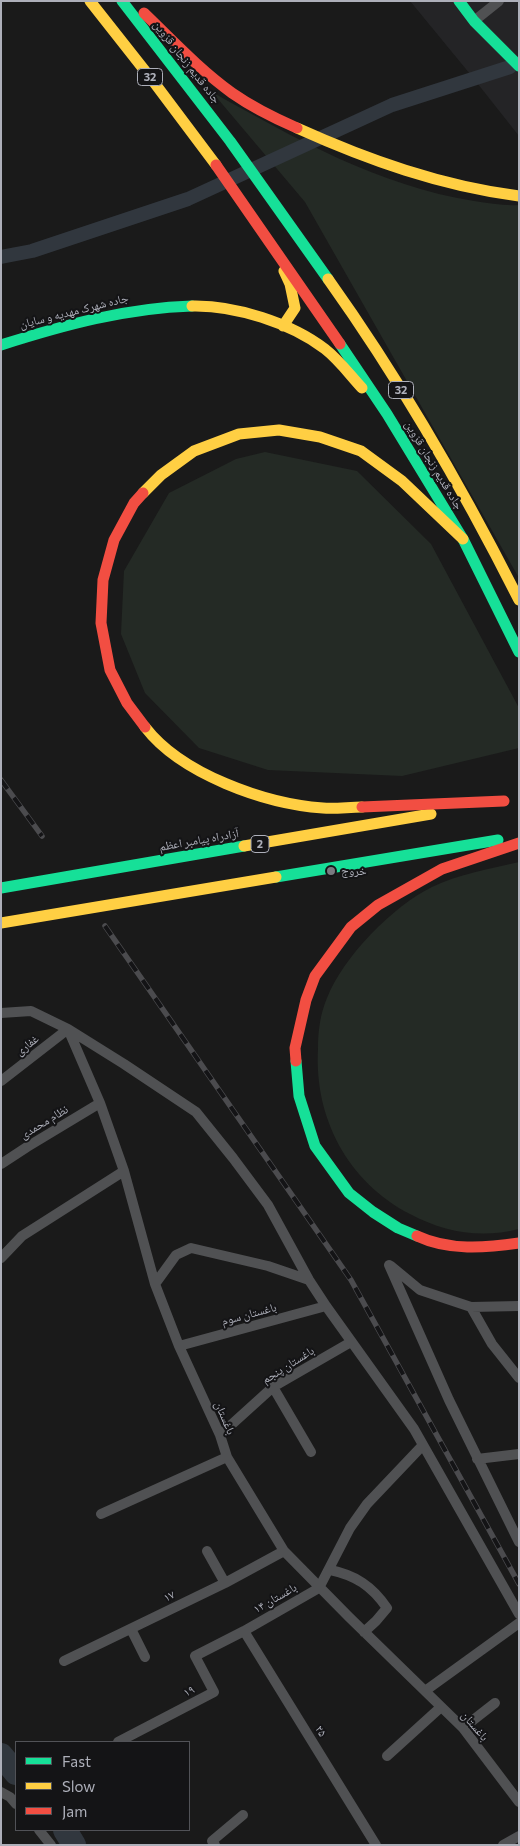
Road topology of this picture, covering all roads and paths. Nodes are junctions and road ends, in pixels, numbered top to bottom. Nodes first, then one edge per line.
1 (90, 1) edge
2 (122, 1) edge
3 (131, 1) edge
4 (460, 1) edge
5 (499, 1) edge
6 (474, 21) junction
7 (519, 66) edge
8 (519, 196) edge
9 (272, 245) junction
10 (283, 326) junction
11 (1, 345) edge
12 (387, 414) junction
13 (463, 539) junction
14 (519, 600) edge
15 (519, 652) edge
16 (519, 798) edge
17 (504, 801) junction
18 (519, 837) edge
19 (519, 843) edge
20 (1, 888) edge
21 (1, 923) edge
22 (1, 1013) edge
23 (68, 1029) junction
24 (1, 1081) edge
25 (100, 1103) junction
26 (1, 1164) edge
27 (124, 1171) junction
28 (519, 1243) edge
29 (1, 1258) edge
30 (309, 1280) junction
31 (155, 1284) junction
32 (326, 1306) junction
33 (519, 1306) edge
34 (472, 1307) junction
35 (351, 1342) junction
36 (179, 1346) junction
37 (519, 1378) edge
38 (273, 1387) junction
39 (220, 1435) junction
40 (423, 1445) junction
41 (311, 1452) dead end
42 (519, 1454) edge
43 (227, 1458) junction
44 (477, 1459) junction
45 (101, 1514) dead end
46 (519, 1542) edge
47 (207, 1551) dead end
48 (284, 1551) junction
49 (330, 1570) junction
50 (225, 1583) junction
51 (319, 1588) junction
52 (519, 1614) edge
53 (519, 1623) edge
54 (131, 1629) junction
55 (244, 1631) junction
56 (364, 1632) junction
57 (145, 1657) dead end
58 (64, 1661) dead end
59 (425, 1691) junction
60 (495, 1703) dead end
61 (441, 1707) junction
62 (463, 1728) junction
63 (120, 1741) edge
64 (387, 1756) dead end
65 (1, 1792) edge
66 (519, 1802) edge
67 (15, 1803) edge
68 (243, 1815) dead end
69 (40, 1831) edge
70 (519, 1836) edge
71 (51, 1845) edge
72 (215, 1845) edge
73 (376, 1845) edge
74 (502, 1845) edge

1 - 9 main road, جاده قدیم زنجان قزوین / 32
2 - 14 main road, جاده قدیم زنجان قزوین / 32
3 - 8 main road
4 - 6 main road
5 - 6 street
6 - 7 main road
9 - 10 main road
9 - 12 main road, جاده قدیم زنجان قزوین / 32
10 - 11 main road, جاده شهرک مهدیه و سایان
10 - 12 main road, جاده شهرک مهدیه و سایان
12 - 13 main road, جاده قدیم زنجان قزوین / 32
13 - 15 main road, جاده قدیم زنجان قزوین / 32
13 - 17 main road
16 - 17 main road, آزادراه پیامبر اعظم / 2
17 - 20 main road, آزادراه پیامبر اعظم / 2
18 - 21 main road
19 - 28 main road
22 - 23 street
23 - 24 street, غفاری
23 - 25 street, باغستان
23 - 30 street
25 - 26 street, نظام محمدی
25 - 27 street, باغستان
27 - 29 street
27 - 31 street, باغستان
30 - 31 street
30 - 32 street
31 - 36 street, باغستان
32 - 35 street
32 - 36 street, باغستان سوم
33 - 34 street
34 - 37 street
34 - 44 street
35 - 38 street, باغستان پنجم
35 - 40 street
36 - 39 street, باغستان
38 - 39 street, باغستان پنجم
38 - 41 street
39 - 43 street, باغستان
40 - 49 street
40 - 52 street
42 - 44 street
43 - 45 street
43 - 48 street, باغستان
44 - 46 street
47 - 50 street
48 - 50 street, ۱۷
48 - 51 street, باغستان
49 - 51 street
49 - 56 street
50 - 54 street, ۱۷
51 - 55 street, باغستان ۱۴
51 - 56 street, باغستان
53 - 59 street
54 - 57 street
54 - 58 street, ۱۷
55 - 63 street, ۱۹
55 - 73 street, ۲۵
56 - 59 street, باغستان
59 - 61 street, باغستان
60 - 62 street
61 - 62 street, باغستان
61 - 64 street
62 - 66 street, باغستان
65 - 67 street
68 - 72 street
69 - 71 street
70 - 74 street

